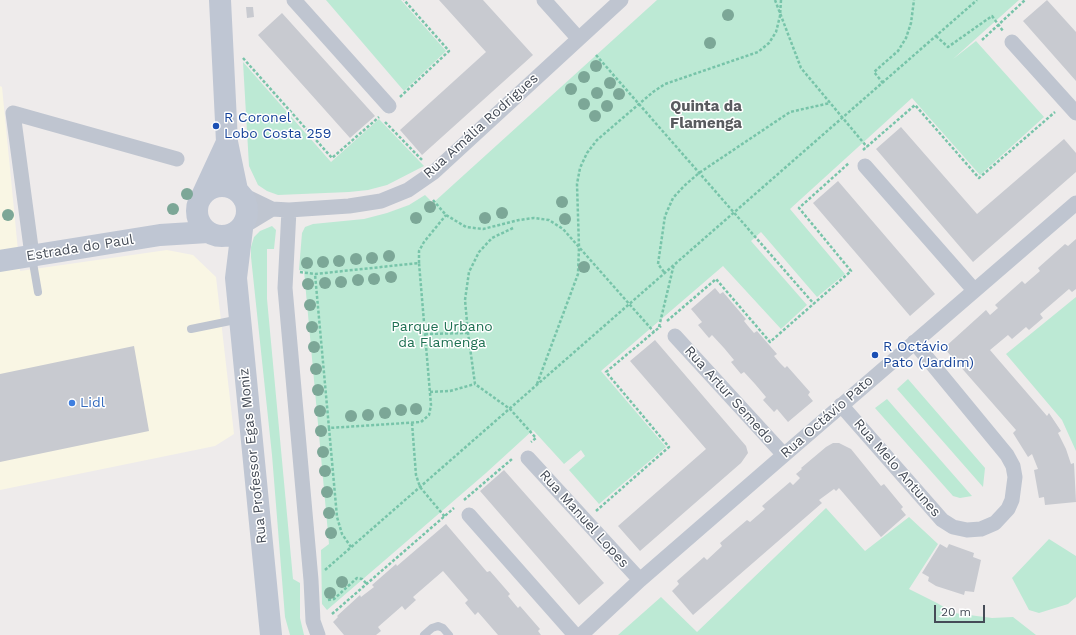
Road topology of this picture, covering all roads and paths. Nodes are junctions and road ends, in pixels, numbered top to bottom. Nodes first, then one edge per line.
1 (220, 0) edge
2 (294, 0) edge
3 (404, 0) edge
4 (544, 0) edge
5 (621, 0) edge
6 (775, 0) edge
7 (781, 0) edge
8 (914, 0) edge
9 (977, 0) edge
10 (1025, 0) edge
11 (780, 16) junction
12 (998, 24) junction
13 (936, 36) junction
14 (578, 38) junction
15 (982, 40) dead end
16 (1012, 42) dead end
17 (596, 55) dead end
18 (223, 56) junction
19 (883, 83) junction
20 (830, 102) junction
21 (638, 103) junction
22 (389, 106) joint
23 (1071, 108) edge
24 (842, 118) junction
25 (227, 142) junction
26 (867, 147) junction
27 (177, 159) dead end
28 (859, 160) junction
29 (434, 172) junction
30 (699, 173) junction
31 (240, 193) junction
32 (200, 200) junction
33 (433, 200) dead end
34 (1076, 203) edge
35 (272, 210) junction
36 (289, 210) junction
37 (734, 212) junction
38 (446, 215) junction
39 (243, 227) junction
40 (513, 228) dead end
41 (211, 234) junction
42 (160, 235) junction
43 (579, 247) junction
44 (32, 255) junction
45 (0, 261) edge
46 (419, 263) junction
47 (674, 264) junction
48 (296, 272) dead end
49 (664, 272) junction
50 (315, 274) junction
51 (236, 278) junction
52 (974, 290) junction
53 (38, 292) dead end
54 (629, 303) junction
55 (814, 304) junction
56 (240, 319) junction
57 (191, 329) dead end
58 (658, 329) junction
59 (468, 332) junction
60 (654, 332) junction
61 (425, 334) junction
62 (675, 336) dead end
63 (914, 342) junction
64 (474, 384) junction
65 (536, 386) junction
66 (430, 392) junction
67 (841, 405) junction
68 (510, 409) junction
69 (412, 422) junction
70 (329, 428) junction
71 (524, 453) junction
72 (784, 455) junction
73 (420, 487) junction
74 (469, 516) dead end
75 (444, 517) junction
76 (586, 521) junction
77 (351, 548) junction
78 (323, 572) dead end
79 (640, 580) junction
80 (367, 584) junction
81 (312, 599) junction
82 (332, 614) dead end
83 (271, 635) edge
84 (318, 635) edge
85 (424, 635) edge
86 (449, 635) edge
87 (575, 635) edge
88 (581, 635) edge

1 - 18 street
2 - 22 street
3 - 22 path
4 - 14 street
5 - 14 street, Rua Amália Rodrigues
6 - 11 path
7 - 11 path
8 - 19 path
9 - 13 path
10 - 12 path
11 - 20 path
11 - 21 path
12 - 13 path
12 - 15 path
13 - 19 path
14 - 29 street, Rua Amália Rodrigues
16 - 23 street
17 - 21 path
18 - 25 street
18 - 29 path
19 - 24 path
20 - 24 path
20 - 30 path
21 - 30 path
21 - 43 path
23 - 26 path
24 - 26 path
24 - 37 path
25 - 31 street
25 - 32 street
26 - 28 path
27 - 44 street
28 - 52 street
28 - 55 path
29 - 36 street, Rua Amália Rodrigues
30 - 37 path
30 - 49 path
31 - 32 street
31 - 35 street, Rua Amália Rodrigues
31 - 39 street
32 - 41 street
32 - 42 street
33 - 38 path
34 - 52 street, Rua Octávio Pato
35 - 36 street, Rua Amália Rodrigues
35 - 39 street, Rua Amália Rodrigues
36 - 81 street
37 - 47 path
37 - 55 path
38 - 43 path
38 - 46 path
39 - 41 street
39 - 51 street, Rua Professor Egas Moniz
40 - 59 path
41 - 42 street, Estrada do Paul
41 - 51 street, Rua Professor Egas Moniz
42 - 44 street, Estrada do Paul
43 - 54 path
43 - 65 path
44 - 45 street, Estrada do Paul
44 - 53 lane
46 - 50 path
46 - 61 path
47 - 49 path
47 - 58 path
48 - 50 path
49 - 54 path
50 - 70 path
51 - 56 street, Rua Professor Egas Moniz
52 - 63 street, Rua Octávio Pato
54 - 60 path
54 - 65 path
55 - 58 path
56 - 57 lane
56 - 83 street, Rua Professor Egas Moniz
58 - 60 path
59 - 61 path
59 - 64 path
60 - 76 path
61 - 66 path
62 - 72 street, Rua Artur Semedo
63 - 67 street, Rua Octávio Pato
63 - 67 street, Rua Melo Antunes
64 - 66 path
64 - 68 path
65 - 68 path
66 - 69 path
67 - 72 street, Rua Octávio Pato
68 - 71 path
68 - 73 path
69 - 70 path
69 - 73 path
70 - 77 path
71 - 75 path
71 - 76 street, Rua Manuel Lopes
72 - 79 street, Rua Octávio Pato
73 - 75 path
73 - 77 path
74 - 87 street
75 - 80 path
76 - 79 street, Rua Manuel Lopes
77 - 78 path
79 - 88 street, Rua Octávio Pato
80 - 81 path
80 - 82 path
81 - 84 street
85 - 86 lane

